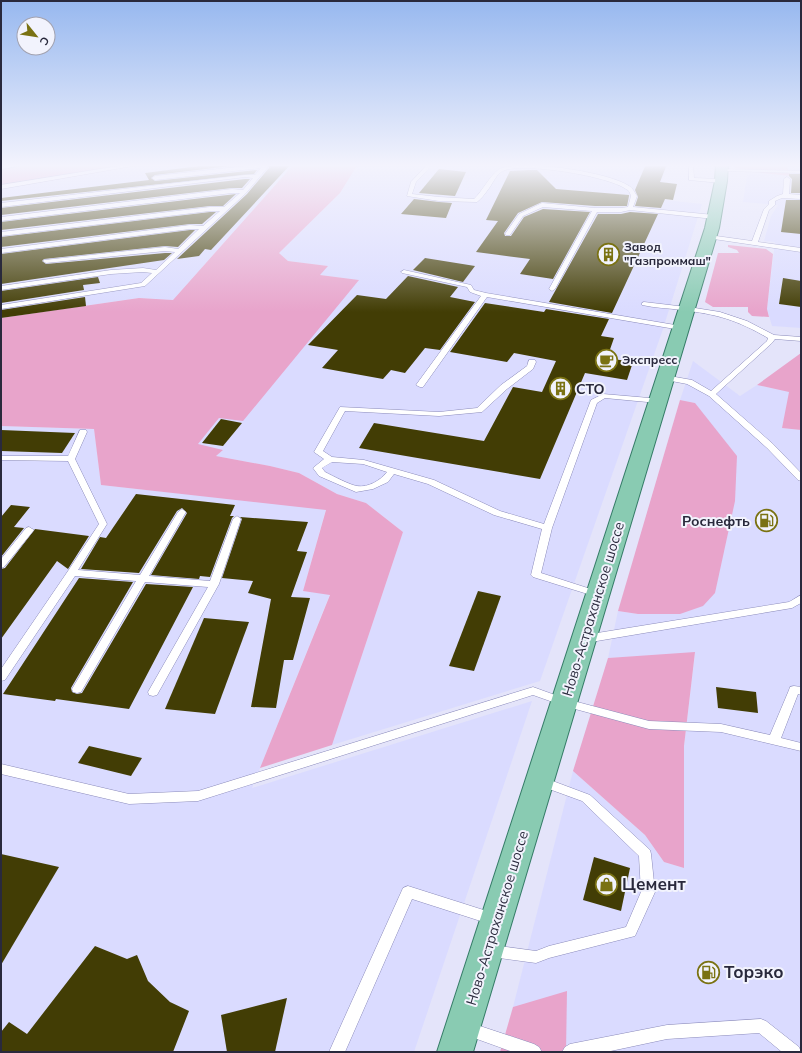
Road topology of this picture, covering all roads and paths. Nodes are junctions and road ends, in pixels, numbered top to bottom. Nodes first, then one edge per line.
1 (49, 213) edge
2 (175, 213) edge
3 (221, 213) edge
4 (525, 213) edge
5 (593, 213) edge
6 (678, 213) edge
7 (715, 213) edge
8 (765, 213) edge
9 (714, 217) junction
10 (1, 219) edge
11 (204, 228) junction
12 (1, 234) edge
13 (508, 234) dead end
14 (710, 237) junction
15 (755, 242) junction
16 (801, 250) edge
17 (1, 251) edge
18 (180, 251) junction
19 (46, 261) dead end
20 (157, 272) junction
21 (404, 272) dead end
22 (1, 288) edge
23 (552, 289) dead end
24 (485, 295) junction
25 (644, 304) dead end
26 (1, 307) edge
27 (687, 308) junction
28 (681, 328) junction
29 (772, 337) junction
30 (801, 339) edge
31 (532, 362) dead end
32 (420, 385) dead end
33 (661, 389) junction
34 (712, 394) junction
35 (83, 432) dead end
36 (1, 458) edge
37 (330, 458) junction
38 (71, 459) junction
39 (392, 470) junction
40 (801, 478) edge
41 (182, 512) dead end
42 (237, 519) dead end
43 (547, 528) junction
44 (29, 530) dead end
45 (1, 565) edge
46 (72, 573) junction
47 (142, 578) junction
48 (214, 584) junction
49 (597, 594) junction
50 (801, 598) edge
51 (585, 638) junction
52 (1, 677) edge
53 (77, 689) dead end
54 (801, 691) edge
55 (153, 692) dead end
56 (564, 702) junction
57 (774, 740) junction
58 (801, 747) edge
59 (1, 769) edge
60 (539, 782) junction
61 (496, 920) junction
62 (487, 950) junction
63 (459, 1040) edge
64 (337, 1052) edge
65 (534, 1052) edge
66 (570, 1052) edge
67 (794, 1052) edge

1 - 10 lane
2 - 12 lane
3 - 11 lane
4 - 13 lane
5 - 23 lane
6 - 9 lane
7 - 9 main road, Ново-Астраханское шоссе
8 - 15 lane
9 - 14 main road, Ново-Астраханское шоссе
11 - 17 lane
11 - 18 lane
14 - 15 lane
14 - 27 main road, Ново-Астраханское шоссе
15 - 16 lane
18 - 19 lane
18 - 20 lane
20 - 22 lane
20 - 26 lane
21 - 24 lane
24 - 28 lane
24 - 32 lane
25 - 27 lane
27 - 28 main road, Ново-Астраханское шоссе
27 - 29 lane
28 - 33 main road, Ново-Астраханское шоссе
29 - 30 lane
29 - 34 lane
31 - 37 lane
33 - 34 lane
33 - 43 lane
33 - 49 main road, Ново-Астраханское шоссе
34 - 40 lane
35 - 38 lane
36 - 38 lane
37 - 39 lane
37 - 39 lane
38 - 46 lane
39 - 43 lane
41 - 47 lane
42 - 48 lane
43 - 49 lane
44 - 45 lane
46 - 47 lane
46 - 52 lane
47 - 48 lane
47 - 53 lane
48 - 55 lane
49 - 51 main road, Ново-Астраханское шоссе
50 - 51 lane
51 - 56 main road, Ново-Астраханское шоссе
54 - 57 lane
56 - 57 lane
56 - 59 lane
56 - 60 main road, Ново-Астраханское шоссе
57 - 58 lane
60 - 61 main road, Ново-Астраханское шоссе
60 - 62 lane
61 - 62 main road, Ново-Астраханское шоссе
61 - 64 lane
62 - 63 main road, Ново-Астраханское шоссе
63 - 65 lane
66 - 67 lane

